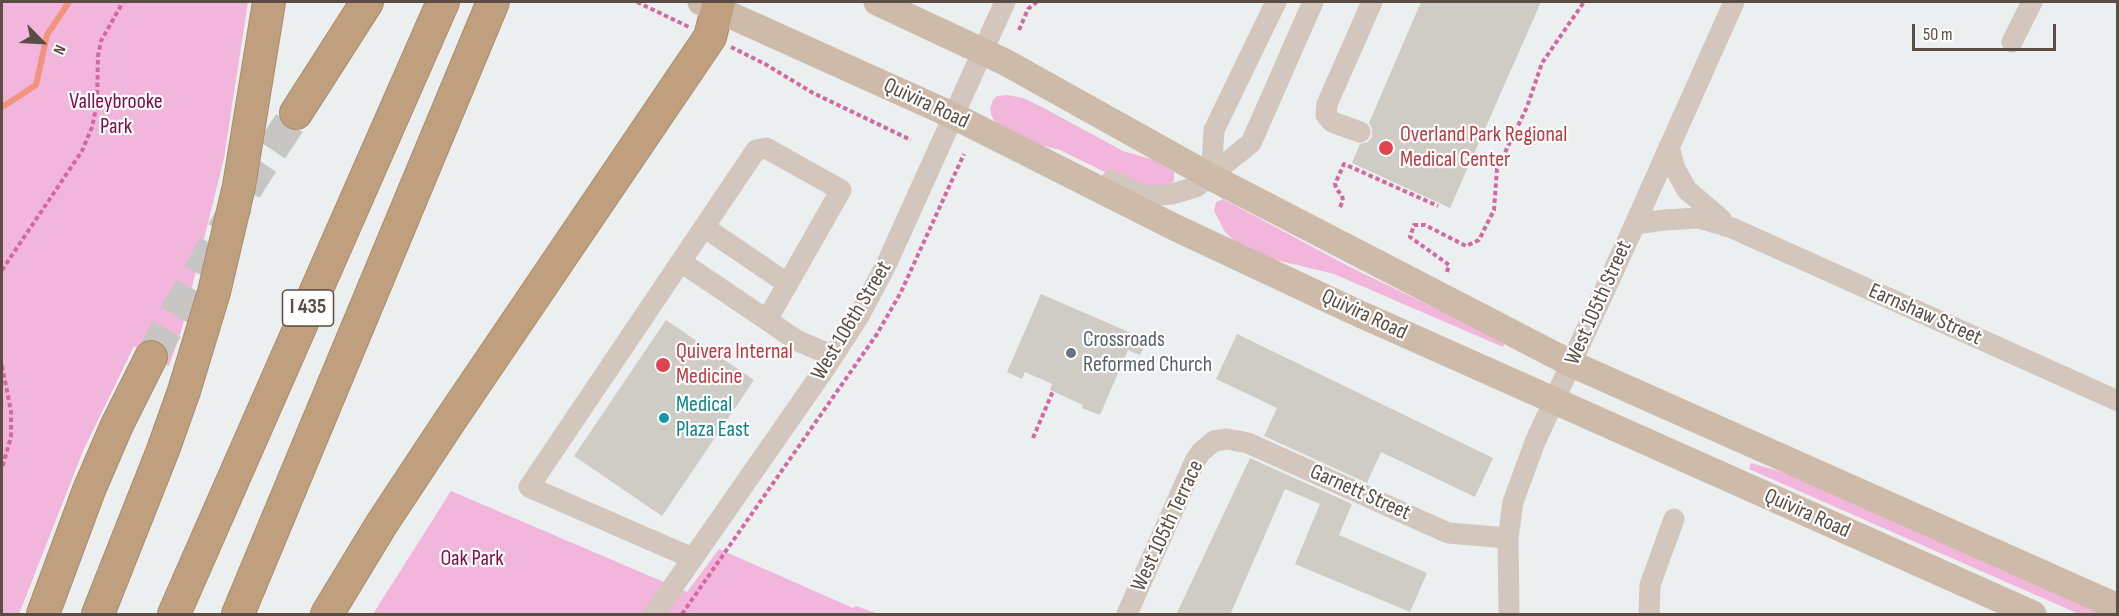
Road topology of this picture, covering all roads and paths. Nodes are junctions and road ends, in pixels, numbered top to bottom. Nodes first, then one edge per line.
1 (123, 2) edge
2 (269, 2) edge
3 (367, 2) edge
4 (443, 2) edge
5 (493, 2) edge
6 (639, 2) edge
7 (877, 2) edge
8 (1005, 2) edge
9 (1037, 2) edge
10 (1276, 2) edge
11 (1313, 2) edge
12 (1372, 2) edge
13 (1584, 2) edge
14 (1734, 2) edge
15 (2032, 2) edge
16 (713, 4) edge
17 (685, 24) dead end
18 (1020, 30) dead end
19 (2012, 42) dead end
20 (984, 51) junction
21 (743, 53) dead end
22 (296, 113) tunnel mouth
23 (954, 116) junction
24 (1360, 132) dead end
25 (911, 140) dead end
26 (1669, 147) junction
27 (1031, 155) junction
28 (1211, 177) junction
29 (1438, 206) dead end
30 (1341, 207) dead end
31 (1635, 224) junction
32 (704, 227) junction
33 (1732, 228) junction
34 (681, 262) junction
35 (2, 270) edge
36 (1447, 272) dead end
37 (788, 284) junction
38 (767, 320) junction
39 (833, 356) junction
40 (151, 357) tunnel mouth
41 (1572, 364) junction
42 (2, 366) edge
43 (1053, 392) dead end
44 (2118, 401) edge
45 (1554, 402) junction
46 (1033, 438) dead end
47 (1214, 441) joint
48 (2, 468) edge
49 (1674, 519) dead end
50 (1508, 538) junction
51 (692, 558) junction
52 (2118, 607) edge
53 (44, 615) edge
54 (98, 615) edge
55 (174, 615) edge
56 (238, 615) edge
57 (327, 615) edge
58 (654, 615) edge
59 (1127, 615) edge
60 (1509, 615) edge
61 (1649, 615) edge
62 (2033, 615) edge

1 - 35 path
2 - 54 highway
3 - 22 highway
4 - 55 highway, I 435
5 - 56 highway, I 435
6 - 17 path
7 - 20 main road, Quivira Road
8 - 20 street, West 106th Street
9 - 18 path
10 - 28 street
11 - 28 street
12 - 24 street
13 - 36 path
14 - 26 street, West 105th Street
15 - 19 street
16 - 23 main road, Quivira Road
16 - 57 highway
20 - 23 street, West 106th Street
20 - 28 main road, Quivira Road
21 - 25 path
23 - 27 main road, Quivira Road
23 - 39 street, West 106th Street
26 - 31 street, West 105th Street
26 - 33 street, Earnshaw Street
27 - 28 street
27 - 45 main road, Quivira Road
28 - 41 main road, Quivira Road
29 - 30 path
31 - 33 street, Earnshaw Street
31 - 41 street, West 105th Street
32 - 34 street
32 - 37 street
32 - 37 street
33 - 44 street, Earnshaw Street
34 - 38 street
34 - 51 street
37 - 38 street
38 - 39 street
39 - 51 street, West 106th Street
40 - 53 highway
41 - 45 street, West 105th Street
41 - 52 main road, Quivira Road
42 - 48 path
43 - 46 path
45 - 50 street, West 105th Street
45 - 62 main road, Quivira Road
47 - 50 street, Garnett Street
47 - 59 street, West 105th Terrace
49 - 61 street
50 - 60 street, West 105th Street
51 - 58 street, West 106th Street

